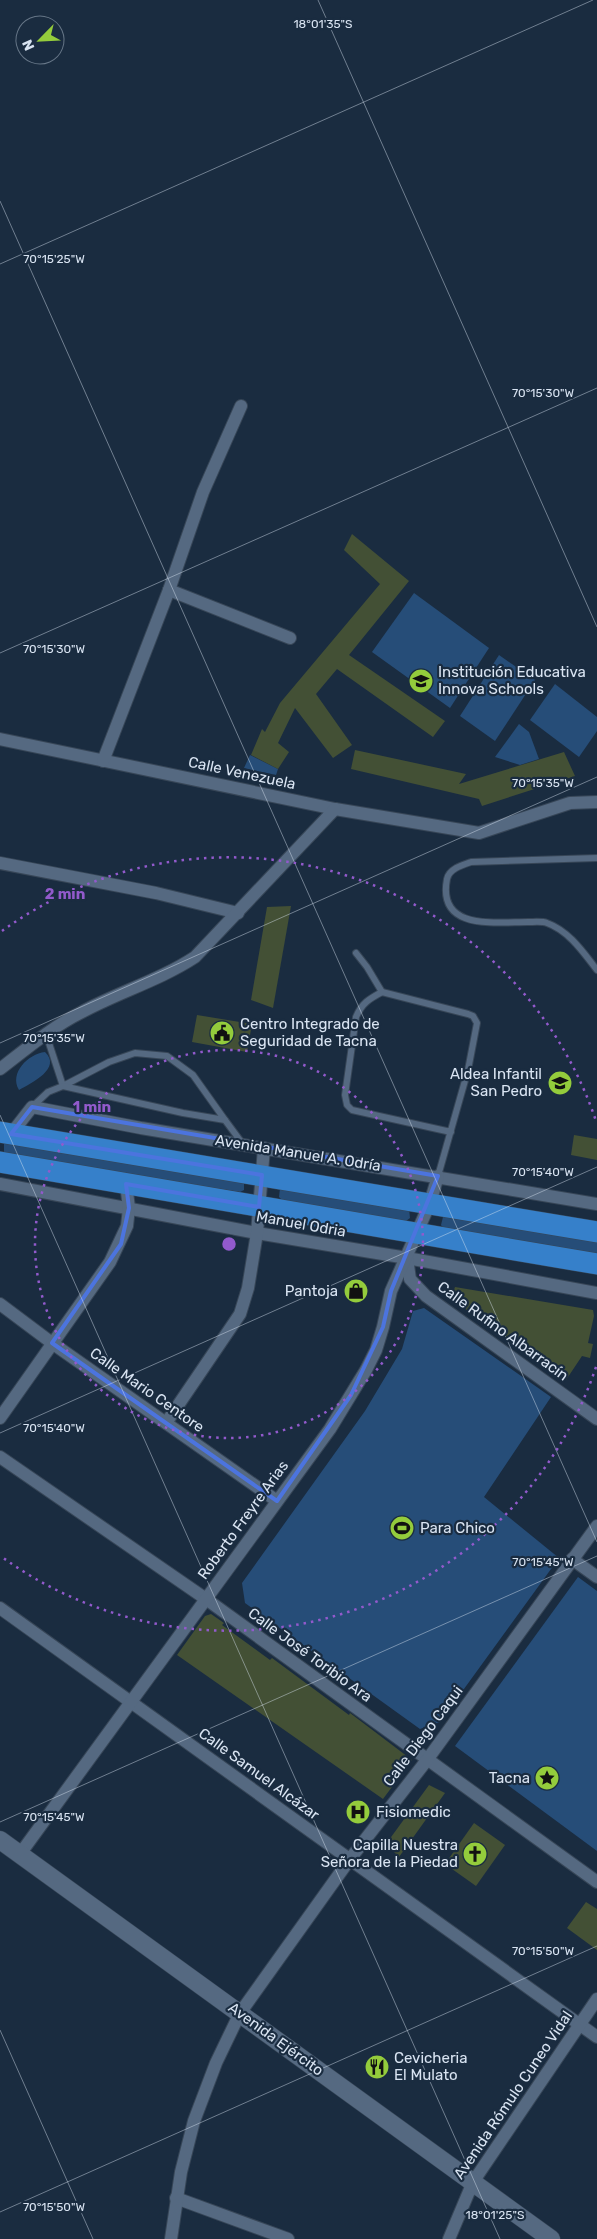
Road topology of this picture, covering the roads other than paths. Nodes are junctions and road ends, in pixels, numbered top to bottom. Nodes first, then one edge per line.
1 (241, 406) dead end
2 (169, 590) junction
3 (290, 638) dead end
4 (0, 739) edge
5 (103, 760) junction
6 (597, 802) edge
7 (336, 809) junction
8 (597, 858) edge
9 (0, 863) edge
10 (238, 913) junction
11 (356, 953) dead end
12 (597, 970) edge
13 (382, 992) junction
14 (46, 1034) junction
15 (0, 1068) edge
16 (64, 1086) junction
17 (32, 1107) junction
18 (225, 1120) junction
19 (451, 1132) junction
20 (5, 1133) edge
21 (243, 1144) junction
22 (264, 1148) junction
23 (0, 1162) edge
24 (262, 1175) junction
25 (438, 1176) junction
26 (0, 1184) edge
27 (126, 1184) junction
28 (430, 1203) junction
29 (597, 1204) edge
30 (259, 1207) junction
31 (129, 1208) junction
32 (597, 1232) edge
33 (257, 1233) junction
34 (417, 1233) junction
35 (407, 1258) junction
36 (597, 1264) edge
37 (597, 1293) edge
38 (0, 1304) edge
39 (52, 1343) junction
40 (0, 1418) edge
41 (597, 1419) edge
42 (166, 1424) junction
43 (0, 1457) edge
44 (277, 1501) junction
45 (597, 1526) edge
46 (572, 1559) junction
47 (597, 1577) edge
48 (206, 1600) junction
49 (0, 1608) edge
50 (131, 1702) junction
51 (427, 1760) junction
52 (0, 1840) edge
53 (20, 1854) junction
54 (350, 1859) junction
55 (597, 1882) edge
56 (597, 1999) edge
57 (240, 2013) junction
58 (580, 2024) junction
59 (597, 2036) edge
60 (473, 2182) junction
61 (176, 2198) junction
62 (171, 2239) edge
63 (288, 2239) edge
64 (449, 2239) edge
65 (552, 2239) edge

1 - 2 street
2 - 3 street
2 - 5 street
4 - 5 street, Calle Venezuela
5 - 7 street, Calle Venezuela
6 - 7 street, Calle Venezuela
7 - 10 street
8 - 12 lane
9 - 10 street
10 - 14 street
11 - 13 lane
13 - 19 lane
13 - 19 lane
14 - 15 street
14 - 16 lane
16 - 17 lane
16 - 18 lane
16 - 18 lane
17 - 20 street, Avenida Manuel A. Odría
17 - 21 street, Avenida Manuel A. Odría
18 - 21 lane
19 - 25 lane
20 - 24 highway, Avenida Manuel A. Odría
21 - 22 street, Avenida Manuel A. Odría
22 - 24 street
22 - 25 street, Avenida Manuel A. Odría
23 - 27 highway
24 - 28 highway, Avenida Manuel A. Odría
24 - 30 street
25 - 28 street, Roberto Freyre Arias
25 - 29 street, Avenida Manuel A. Odría
26 - 31 street, Manuel Odria
27 - 30 highway
27 - 31 street
28 - 32 highway, Avenida Manuel A. Odría
28 - 34 street, Roberto Freyre Arias
30 - 33 street
30 - 34 highway
31 - 33 street, Manuel Odria
31 - 39 street
33 - 35 street, Manuel Odria
33 - 42 street
34 - 35 street, Roberto Freyre Arias
34 - 36 highway
35 - 37 street, Manuel Odria
35 - 41 street, Calle Rufino Albarracín
35 - 44 street, Roberto Freyre Arias
38 - 39 street, Calle Mario Centore
39 - 40 street
39 - 42 street, Calle Mario Centore
42 - 44 street, Calle Mario Centore
43 - 48 street, Calle José Toribio Ara
44 - 48 street, Roberto Freyre Arias
45 - 46 street, Calle Diego Caqui
46 - 47 street
46 - 51 street, Calle Diego Caqui
48 - 50 street, Roberto Freyre Arias
48 - 51 street, Calle José Toribio Ara
49 - 50 street, Calle Samuel Alcázar
50 - 53 street, Roberto Freyre Arias
50 - 54 street, Calle Samuel Alcázar
51 - 54 street, Calle Diego Caqui
51 - 55 street, Calle José Toribio Ara
52 - 53 main road, Avenida Ejército
53 - 57 main road, Avenida Ejército
54 - 57 street, Calle Diego Caqui
54 - 58 street, Calle Samuel Alcázar
56 - 58 street, Avenida Rómulo Cuneo Vidal
57 - 60 main road, Avenida Ejército
57 - 61 street, Calle Diego Caqui
58 - 59 street, Calle Samuel Alcázar
58 - 60 street, Avenida Rómulo Cuneo Vidal
60 - 64 street, Avenida Rómulo Cuneo Vidal
60 - 65 main road, Avenida Ejército
61 - 62 street, Calle Diego Caqui
61 - 63 street

